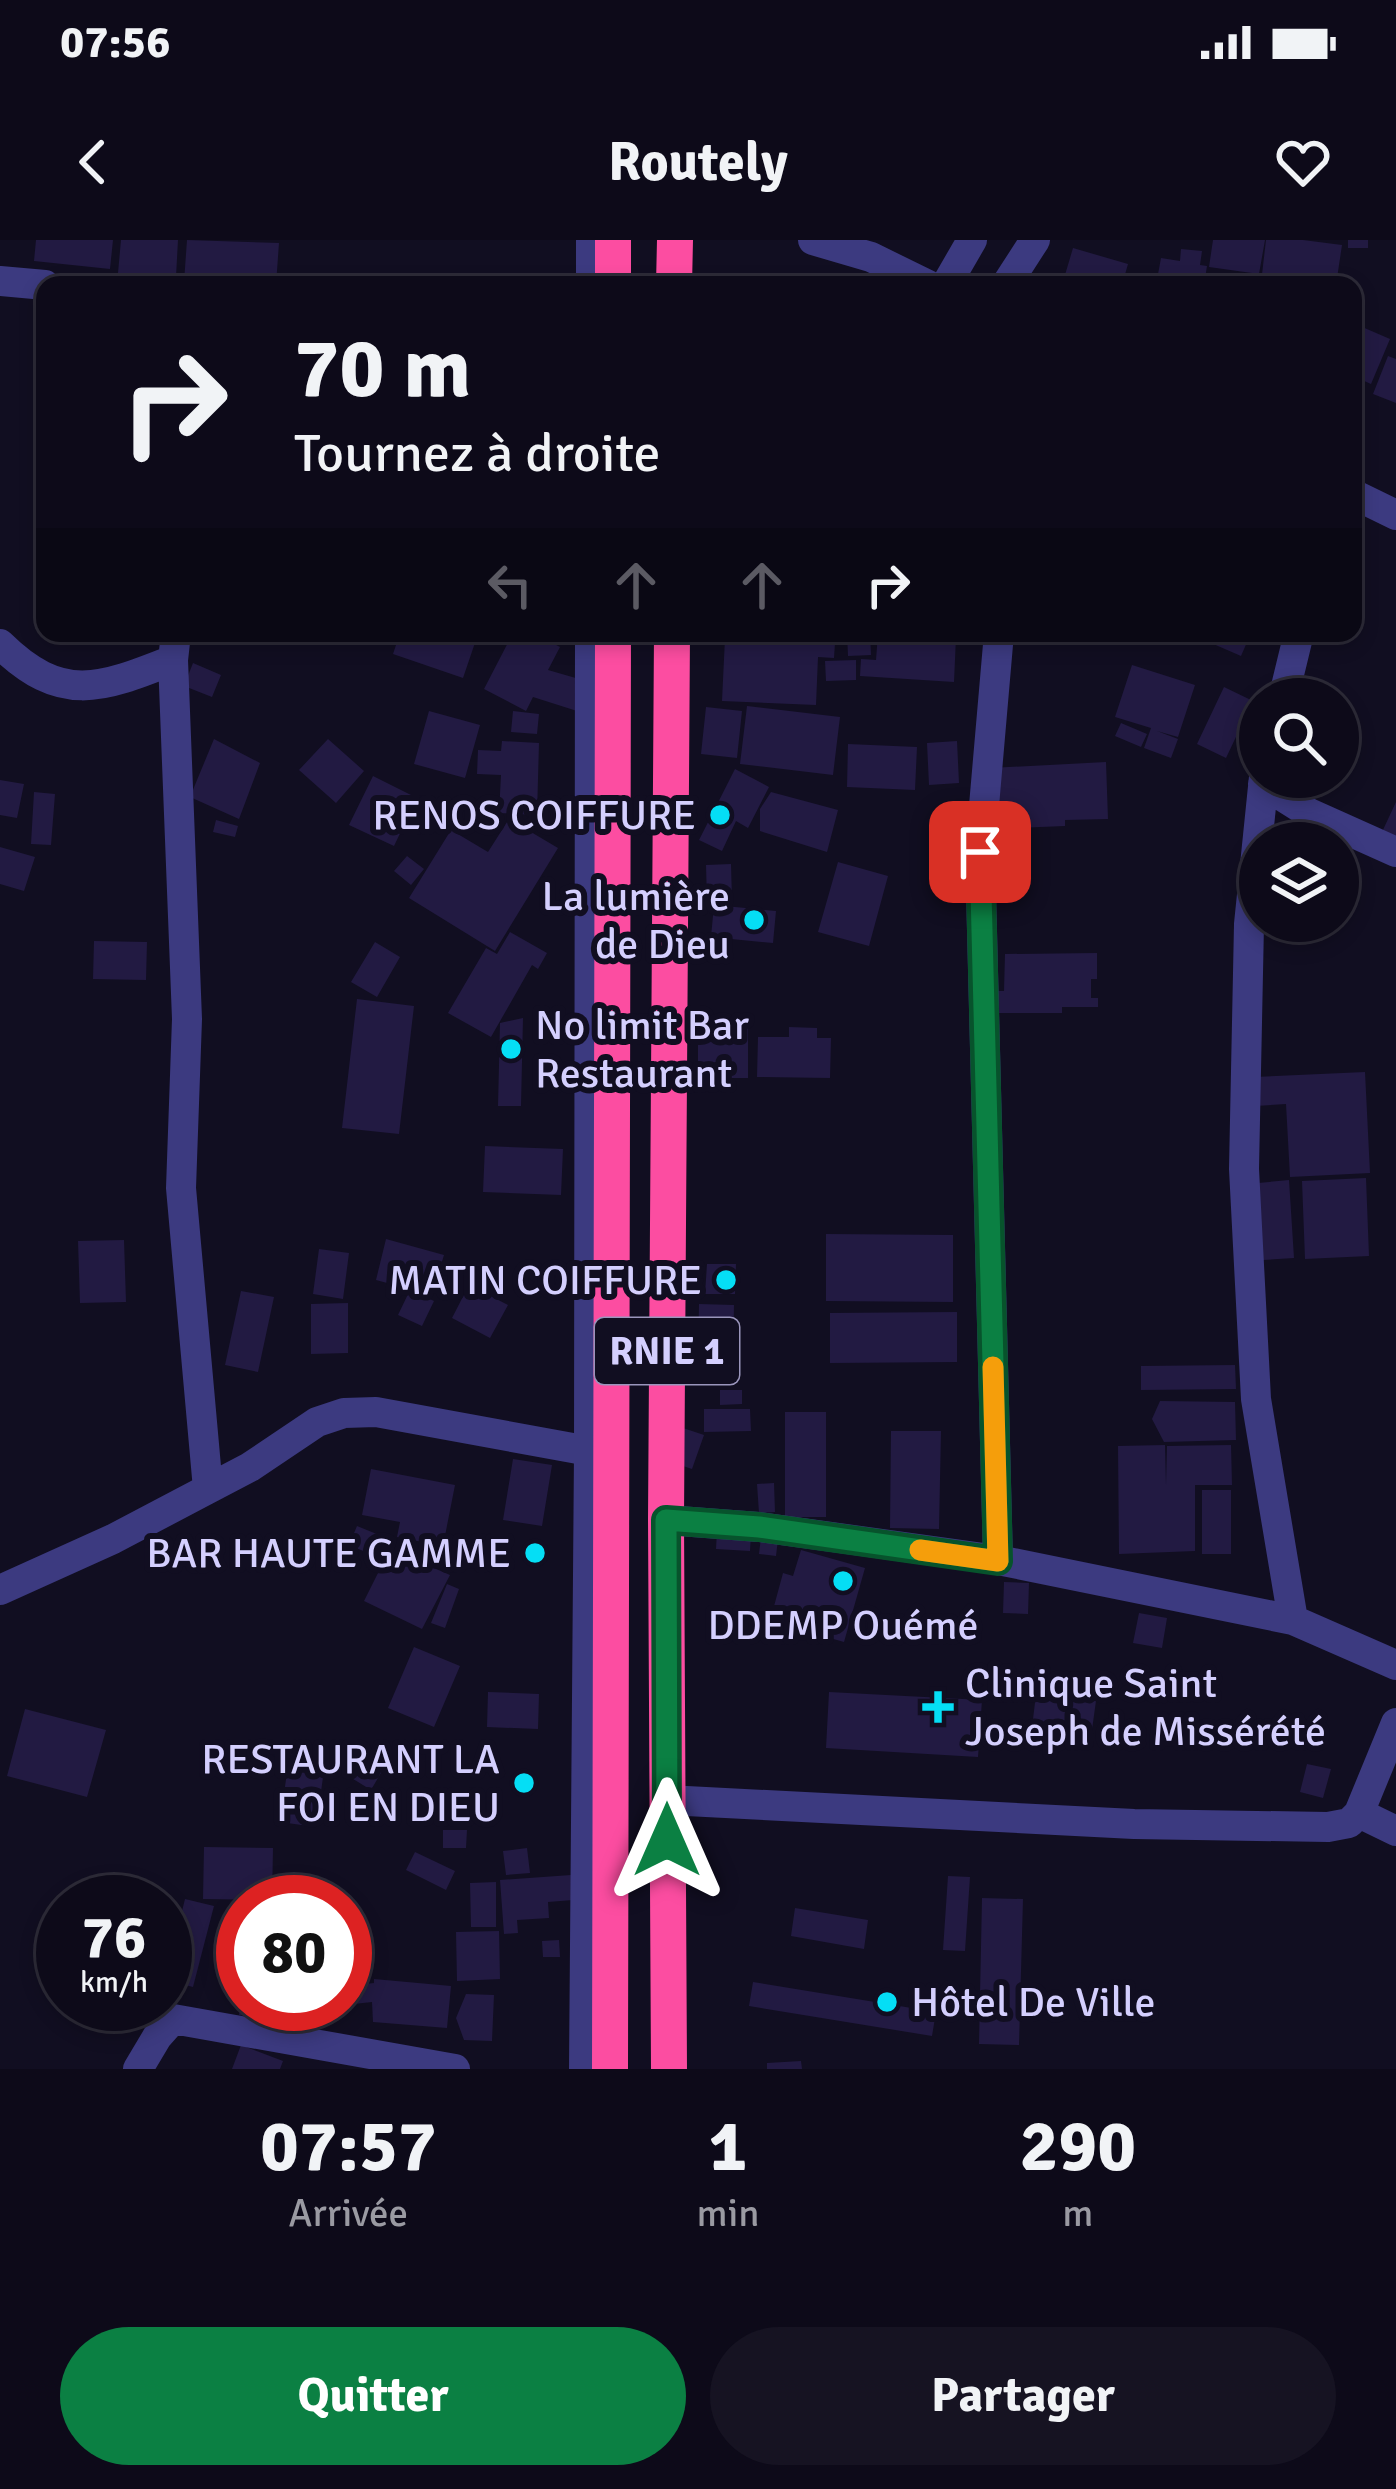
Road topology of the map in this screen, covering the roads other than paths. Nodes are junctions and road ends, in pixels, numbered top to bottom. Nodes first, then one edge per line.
1 (591, 240) edge
2 (613, 240) edge
3 (674, 240) edge
4 (813, 240) edge
5 (972, 240) edge
6 (1035, 240) edge
7 (590, 276) edge
8 (613, 276) edge
9 (674, 276) edge
10 (910, 276) edge
11 (951, 276) edge
12 (1012, 276) edge
13 (0, 281) edge
14 (36, 284) edge
15 (1362, 498) edge
16 (1396, 515) edge
17 (590, 642) edge
18 (613, 642) edge
19 (672, 642) edge
20 (998, 642) edge
21 (1297, 642) edge
22 (0, 644) edge
23 (174, 647) edge
24 (1288, 678) edge
25 (1262, 798) edge
26 (1289, 798) edge
27 (1396, 852) edge
28 (600, 1459) junction
29 (208, 1489) junction
30 (666, 1520) junction
31 (998, 1561) junction
32 (0, 1590) edge
33 (1293, 1619) junction
34 (1396, 1665) edge
35 (1396, 1723) edge
36 (667, 1800) junction
37 (1359, 1813) junction
38 (1396, 1831) edge
39 (610, 1993) junction
40 (668, 2000) junction
41 (138, 2069) edge
42 (455, 2069) edge
43 (584, 2069) edge
44 (610, 2069) edge
45 (669, 2069) edge

1 - 7 street
2 - 8 highway
3 - 9 highway
4 - 10 street
5 - 11 street
6 - 12 street
13 - 14 street
15 - 16 street
17 - 28 street
18 - 28 highway, RNIE 1
19 - 30 highway, RNIE 1
20 - 31 street
21 - 24 street
22 - 23 street
23 - 29 street
25 - 33 street
26 - 27 street
28 - 29 street
28 - 39 highway, RNIE 1
28 - 43 street
29 - 32 street
30 - 31 street
30 - 36 highway, RNIE 1
31 - 33 street
33 - 34 street
35 - 37 street
36 - 37 street
36 - 40 highway, RNIE 1
37 - 38 street
39 - 40 highway
39 - 44 highway, RNIE 1
40 - 45 highway, RNIE 1
41 - 42 street

